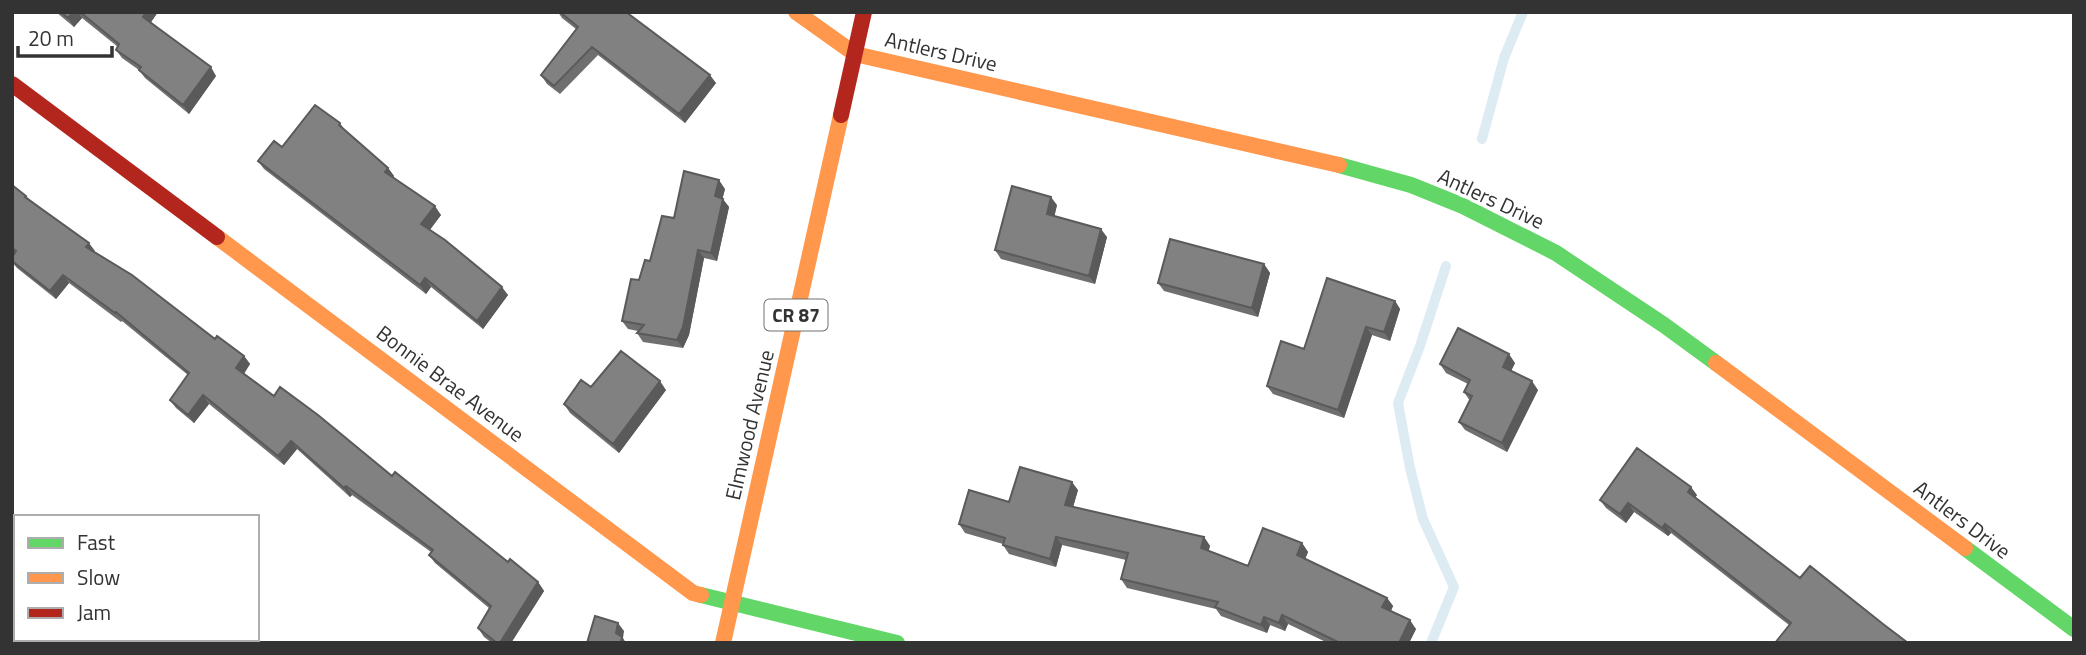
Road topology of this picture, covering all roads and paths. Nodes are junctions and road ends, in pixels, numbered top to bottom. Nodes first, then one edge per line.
1 (796, 12) edge
2 (864, 12) edge
3 (855, 54) junction
4 (12, 84) edge
5 (731, 604) junction
6 (2074, 629) edge
7 (723, 643) edge
8 (897, 643) edge

1 - 3 street, Antlers Drive
2 - 3 street, Elmwood Avenue / CR 87
3 - 5 street, Elmwood Avenue / CR 87
3 - 6 street, Antlers Drive
4 - 5 street, Bonnie Brae Avenue
5 - 7 street, Elmwood Avenue / CR 87
5 - 8 street, Bonnie Brae Avenue

